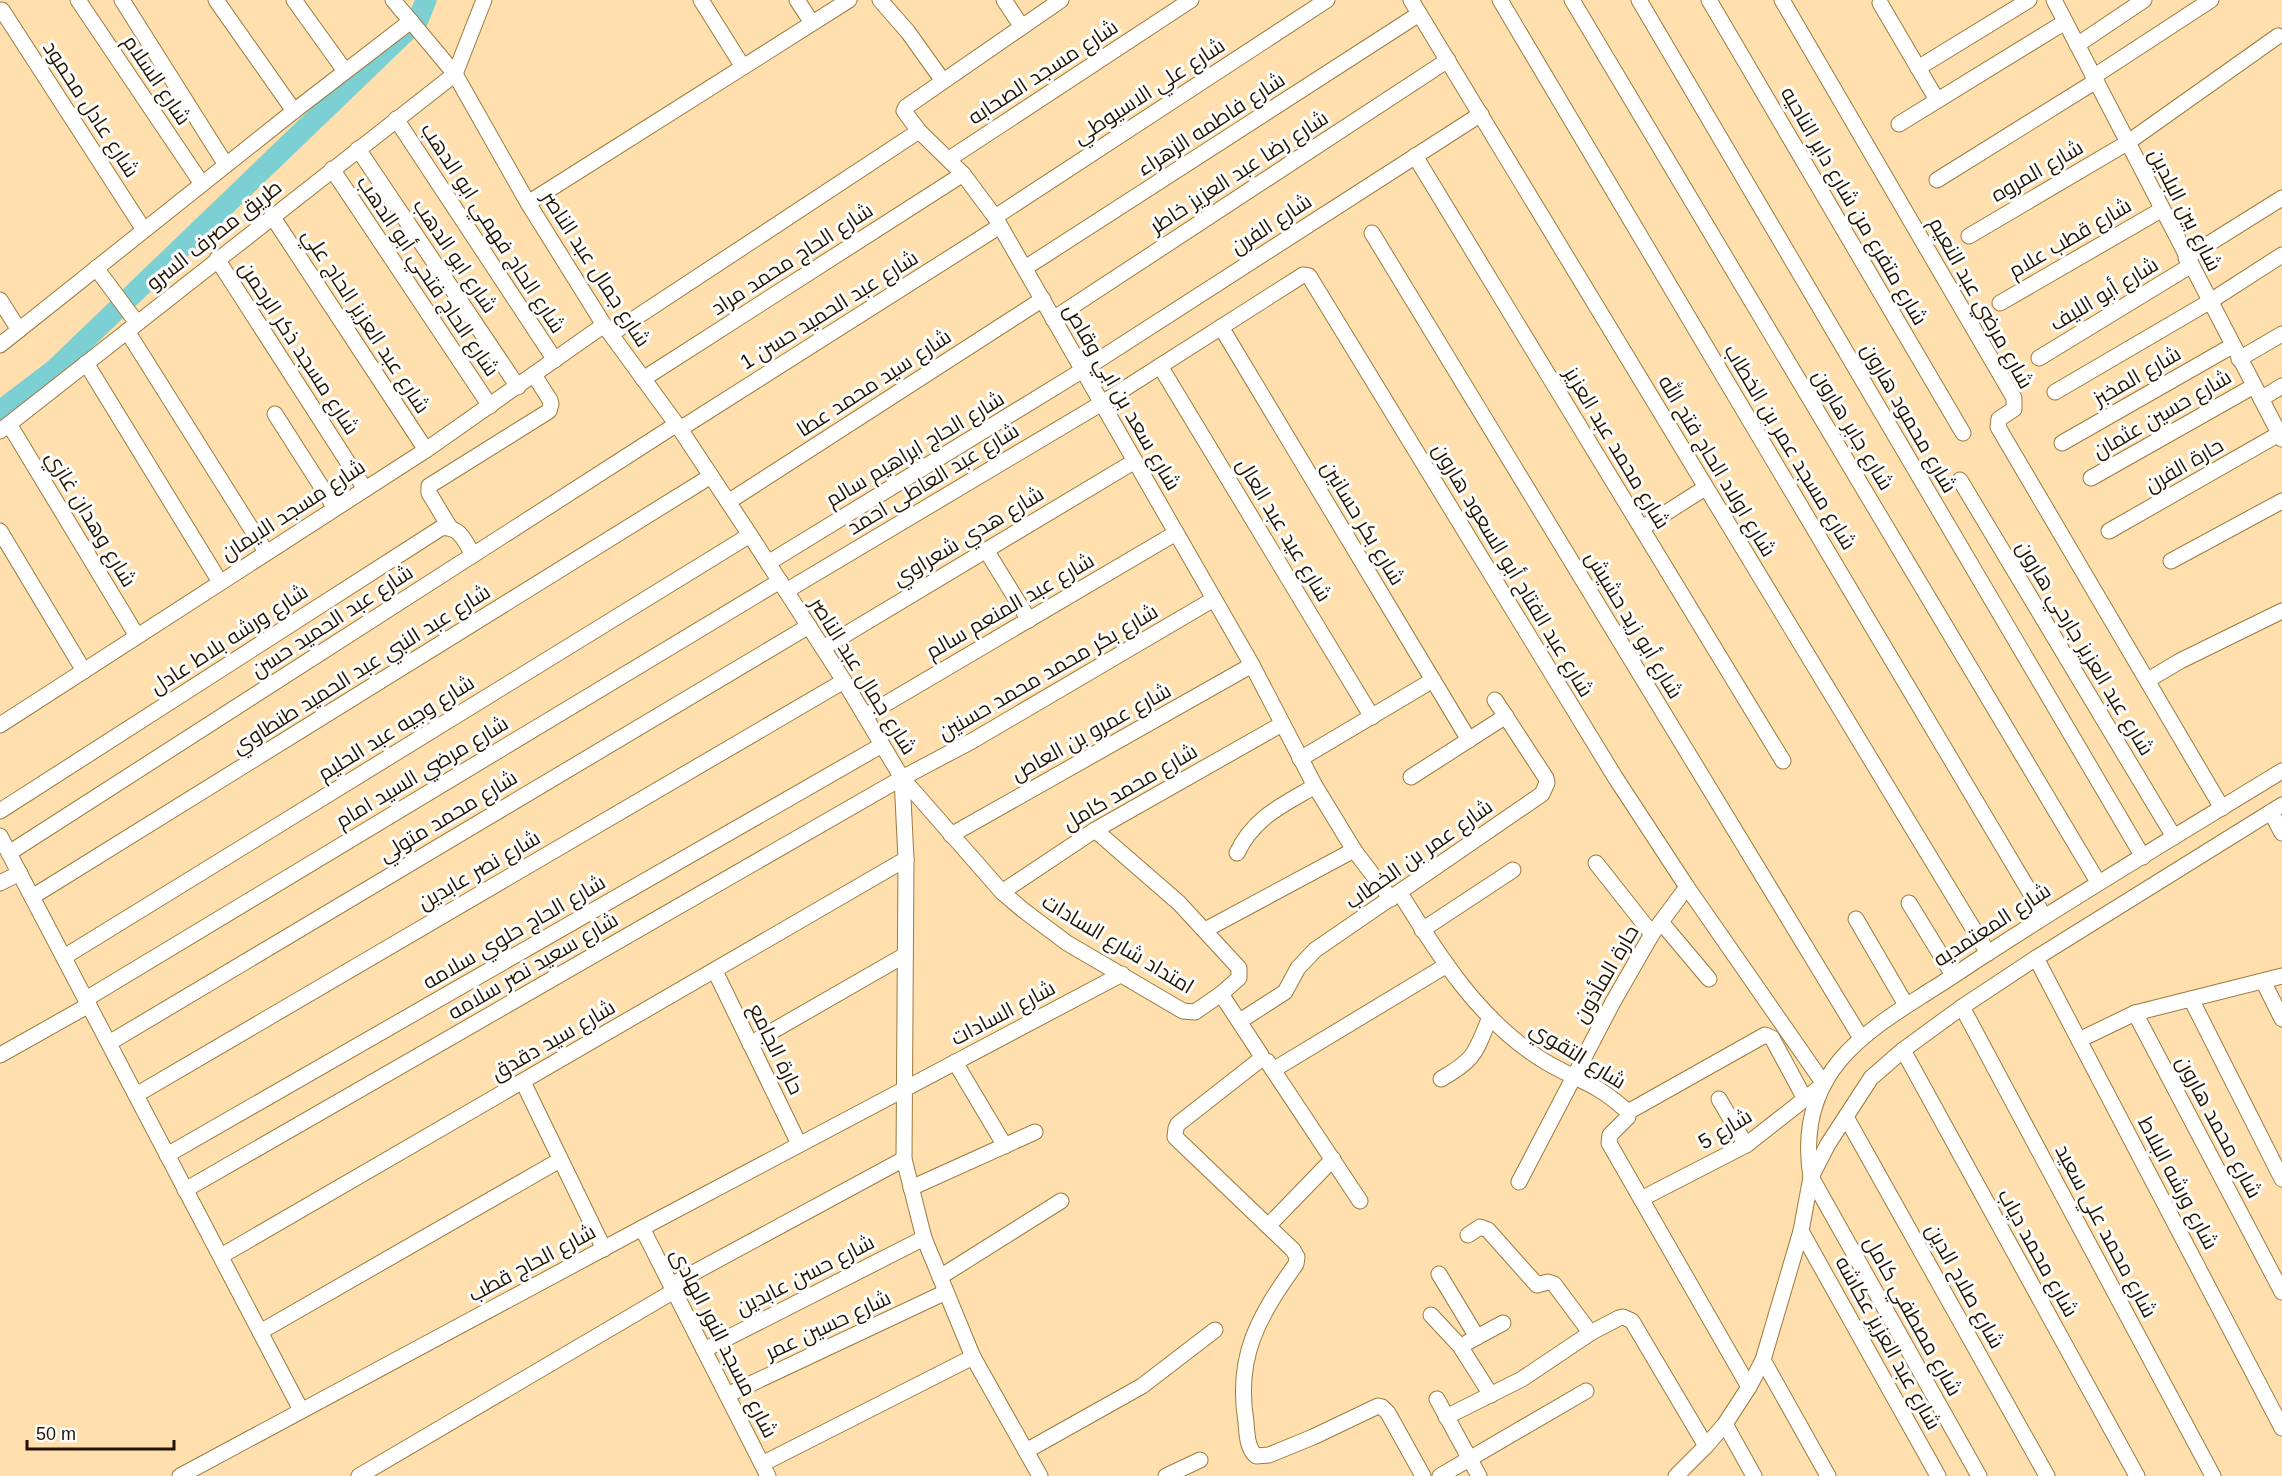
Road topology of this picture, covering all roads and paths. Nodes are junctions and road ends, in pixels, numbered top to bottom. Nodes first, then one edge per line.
1 (78, 0) edge
2 (122, 0) edge
3 (216, 0) edge
4 (294, 0) edge
5 (393, 0) edge
6 (484, 0) edge
7 (701, 0) edge
8 (797, 0) edge
9 (849, 0) edge
10 (880, 0) edge
11 (1004, 0) edge
12 (1061, 0) edge
13 (1191, 0) edge
14 (1327, 0) edge
15 (1411, 0) edge
16 (1500, 0) edge
17 (1572, 0) edge
18 (1639, 0) edge
19 (1709, 0) edge
20 (1782, 0) edge
21 (2029, 0) edge
22 (2054, 0) edge
23 (2144, 0) edge
24 (2211, 0) edge
25 (1880, 3) dead end
26 (2, 10) dead end
27 (1419, 14) junction
28 (411, 21) junction
29 (2065, 22) junction
30 (812, 23) junction
31 (1022, 27) junction
32 (2278, 36) dead end
33 (2077, 45) junction
34 (1448, 60) junction
35 (743, 67) junction
36 (1918, 68) junction
37 (345, 71) junction
38 (455, 74) junction
39 (2095, 79) junction
40 (943, 81) junction
41 (1937, 100) junction
42 (294, 111) junction
43 (1481, 114) junction
44 (396, 119) junction
45 (1899, 124) dead end
46 (919, 131) junction
47 (2127, 143) junction
48 (358, 149) junction
49 (1415, 156) junction
50 (949, 159) junction
51 (226, 165) junction
52 (332, 169) junction
53 (963, 174) junction
54 (1937, 180) dead end
55 (202, 184) junction
56 (2282, 198) edge
57 (528, 202) junction
58 (2161, 210) junction
59 (272, 216) junction
60 (997, 222) junction
61 (144, 230) junction
62 (1372, 233) dead end
63 (1969, 236) dead end
64 (2282, 255) edge
65 (217, 259) junction
66 (2188, 262) junction
67 (96, 268) junction
68 (1025, 268) junction
69 (1043, 299) junction
70 (0, 300) edge
71 (2209, 302) junction
72 (2000, 303) dead end
73 (1053, 319) junction
74 (132, 327) junction
75 (1221, 327) junction
76 (19, 330) junction
77 (608, 330) junction
78 (2282, 334) edge
79 (0, 345) edge
80 (2236, 352) junction
81 (2038, 358) dead end
82 (555, 360) junction
83 (87, 363) junction
84 (1161, 366) junction
85 (1083, 370) junction
86 (534, 375) junction
87 (643, 378) junction
88 (2282, 386) edge
89 (518, 387) junction
90 (2055, 392) dead end
91 (2257, 392) junction
92 (1102, 403) junction
93 (490, 406) junction
94 (275, 414) dead end
95 (679, 427) junction
96 (5, 428) edge
97 (1963, 433) dead end
98 (2281, 437) edge
99 (2062, 443) dead end
100 (426, 450) junction
101 (1135, 461) junction
102 (711, 476) junction
103 (2091, 478) dead end
104 (1960, 480) dead end
105 (1705, 488) junction
106 (365, 489) junction
107 (2282, 501) edge
108 (728, 502) junction
109 (335, 508) junction
110 (449, 526) junction
111 (1642, 528) junction
112 (0, 531) edge
113 (2109, 531) dead end
114 (1176, 533) junction
115 (750, 535) junction
116 (986, 550) junction
117 (266, 552) junction
118 (474, 555) junction
119 (2171, 561) dead end
120 (768, 563) junction
121 (220, 582) junction
122 (783, 586) junction
123 (1214, 599) junction
124 (2282, 611) edge
125 (1029, 620) junction
126 (809, 626) junction
127 (137, 636) junction
128 (823, 648) junction
129 (1252, 665) junction
130 (84, 671) junction
131 (1433, 680) junction
132 (2148, 680) junction
133 (844, 681) junction
134 (1495, 700) dead end
135 (865, 716) junction
136 (1506, 716) junction
137 (1372, 717) junction
138 (1282, 724) junction
139 (0, 725) edge
140 (1469, 740) junction
141 (882, 744) junction
142 (1300, 759) junction
143 (1783, 761) dead end
144 (2282, 771) edge
145 (1411, 777) dead end
146 (902, 778) junction
147 (1315, 786) junction
148 (2222, 808) junction
149 (2276, 809) edge
150 (0, 811) edge
151 (1095, 830) junction
152 (2282, 833) edge
153 (951, 835) junction
154 (0, 836) edge
155 (2174, 837) junction
156 (1354, 850) junction
157 (9, 853) junction
158 (1237, 853) dead end
159 (2143, 857) junction
160 (906, 859) junction
161 (1596, 863) dead end
162 (1513, 870) dead end
163 (20, 873) junction
164 (2098, 882) junction
165 (0, 883) edge
166 (1687, 887) junction
167 (1002, 892) junction
168 (1395, 896) junction
169 (32, 897) junction
170 (1909, 903) dead end
171 (2044, 916) junction
172 (1856, 919) dead end
173 (1656, 928) junction
174 (1205, 930) junction
175 (1422, 930) junction
176 (1988, 953) junction
177 (905, 955) junction
178 (64, 957) junction
179 (2036, 958) junction
180 (1447, 965) junction
181 (715, 971) junction
182 (1122, 974) junction
183 (1953, 975) junction
184 (2282, 976) edge
185 (1709, 979) dead end
186 (2263, 981) junction
187 (1221, 994) junction
188 (2191, 999) junction
189 (87, 1002) junction
190 (1906, 1005) junction
191 (1962, 1007) junction
192 (2135, 1013) junction
193 (1490, 1017) junction
194 (2282, 1019) edge
195 (1240, 1021) junction
196 (1862, 1038) junction
197 (2079, 1040) junction
198 (109, 1042) junction
199 (750, 1044) junction
200 (1903, 1050) junction
201 (0, 1055) edge
202 (1262, 1057) junction
203 (955, 1062) junction
204 (1273, 1070) junction
205 (1574, 1077) junction
206 (1441, 1079) dead end
207 (523, 1082) junction
208 (1824, 1084) junction
209 (905, 1088) junction
210 (136, 1095) junction
211 (1805, 1099) junction
212 (1719, 1100) dead end
213 (1628, 1113) junction
214 (1846, 1117) junction
215 (1035, 1132) dead end
216 (799, 1144) junction
217 (1746, 1145) junction
218 (1005, 1146) junction
219 (167, 1155) junction
220 (904, 1159) junction
221 (560, 1160) junction
222 (1333, 1160) junction
223 (1811, 1178) junction
224 (2282, 1179) edge
225 (1519, 1182) dead end
226 (911, 1188) junction
227 (185, 1190) junction
228 (1641, 1199) junction
229 (1360, 1201) dead end
230 (1061, 1202) dead end
231 (1268, 1226) junction
232 (642, 1228) junction
233 (1801, 1232) junction
234 (1468, 1235) dead end
235 (924, 1238) junction
236 (604, 1249) junction
237 (220, 1256) junction
238 (1439, 1274) dead end
239 (940, 1277) junction
240 (672, 1288) junction
241 (946, 1292) junction
242 (2282, 1292) edge
243 (1431, 1316) dead end
244 (1503, 1323) dead end
245 (1215, 1330) dead end
246 (260, 1332) junction
247 (1592, 1332) junction
248 (1477, 1337) junction
249 (1460, 1346) junction
250 (704, 1350) junction
251 (973, 1357) junction
252 (1762, 1360) junction
253 (1749, 1387) junction
254 (1586, 1391) dead end
255 (727, 1395) junction
256 (1491, 1395) junction
257 (1437, 1399) dead end
258 (301, 1410) junction
259 (1446, 1417) junction
260 (1725, 1424) junction
261 (2282, 1428) edge
262 (1706, 1446) junction
263 (1026, 1451) junction
264 (1468, 1459) junction
265 (1200, 1460) dead end
266 (765, 1470) edge
267 (1693, 1470) edge
268 (180, 1476) edge
269 (359, 1476) edge
270 (1040, 1476) edge
271 (1166, 1476) edge
272 (1423, 1476) edge
273 (1440, 1476) edge
274 (1479, 1476) edge
275 (1676, 1476) edge
276 (1754, 1476) edge
277 (1828, 1476) edge
278 (1938, 1476) edge
279 (1979, 1476) edge
280 (2047, 1476) edge
281 (2137, 1476) edge
282 (2213, 1476) edge

1 - 55 street, شارع السلام
2 - 51 street
3 - 42 street
4 - 37 street
5 - 28 street, شارع جمال عبد الناصر
6 - 38 street
7 - 35 street
8 - 30 street
9 - 30 street
10 - 40 street
11 - 31 street
12 - 31 street
13 - 50 street, شارع مسجد الصحابه
14 - 60 street, شارع علي الاسيوطي
15 - 27 street, شارع اولاد الحاج فتح الله
16 - 171 street, شارع مسجد عمر بن الخطاب
17 - 164 street, شارع جابر هارون
18 - 159 street, شارع محمود هارون
19 - 97 street, شارع متفرع من شارع داير الناحيه
20 - 132 street, شارع مرضي عبد النعيم
21 - 36 street
22 - 29 street, شارع بين البلدين
23 - 33 street
24 - 39 street
25 - 36 street
26 - 61 street, شارع عادل محمود
27 - 34 street, شارع اولاد الحاج فتح الله
27 - 68 street, شارع فاطمه الزهراء
28 - 37 street
28 - 38 street, شارع جمال عبد الناصر
29 - 33 street, شارع بين البلدين
29 - 41 street
30 - 35 street
31 - 40 street
32 - 47 street, شارع المروه
33 - 39 street, شارع بين البلدين
34 - 43 street, شارع اولاد الحاج فتح الله
34 - 73 street, شارع رضا عبد العزيز خاطر
35 - 57 street
36 - 41 street
37 - 42 street
38 - 44 street, طريق مصرف السرو
38 - 57 street, شارع جمال عبد الناصر
39 - 47 street, شارع بين البلدين
39 - 54 street
40 - 46 street, شارع سعد بن ابي وقاص
41 - 45 street
42 - 51 street
43 - 49 street, شارع الفرن
43 - 105 street, شارع اولاد الحاج فتح الله
44 - 48 street, طريق مصرف السرو
44 - 82 street, شارع الحاج فهمي ابو الدهب
46 - 50 street, شارع سعد بن ابي وقاص
46 - 77 street, شارع مسجد الايمان
47 - 58 street, شارع بين البلدين
47 - 63 street, شارع المروه
48 - 52 street, طريق مصرف السرو
48 - 89 street, شارع ابو الدهب
49 - 85 street, شارع الفرن
49 - 111 street, شارع محمد عبد العزيز
50 - 53 street, شارع سعد بن ابي وقاص
51 - 55 street
52 - 59 street, طريق مصرف السرو
52 - 93 street, شارع الحاج فتحي أبو الدهب
53 - 60 street, شارع سعد بن ابي وقاص
53 - 87 street, شارع الحاج محمد مراد
55 - 61 street
56 - 66 street, شارع أبو الليف
57 - 77 street, شارع جمال عبد الناصر
58 - 66 street, شارع بين البلدين
58 - 72 street, شارع قطب علام
59 - 65 street, طريق مصرف السرو
59 - 100 street, شارع عبد العزيز الحاج علي
60 - 68 street, شارع سعد بن ابي وقاص
60 - 95 street, شارع عبد الحميد حسن 1
61 - 67 street
62 - 196 street, شارع أبو زيد حشيش
64 - 71 street
65 - 74 street, طريق مصرف السرو
65 - 106 street, شارع مسجد ذكر الرحمن
66 - 71 street, شارع بين البلدين
66 - 81 street, شارع أبو الليف
67 - 74 street
67 - 76 street
68 - 69 street, شارع سعد بن ابي وقاص
69 - 73 street, شارع سعد بن ابي وقاص
69 - 108 street, شارع سيد محمد عطا
70 - 76 street
71 - 80 street, شارع بين البلدين
71 - 90 street
73 - 85 street, شارع سعد بن ابي وقاص
74 - 83 street, طريق مصرف السرو
74 - 117 street
75 - 84 street, شارع عبد الفتاح أبو السعود هارون
75 - 131 street, شارع بكر حسانين
75 - 166 street, شارع عبد الفتاح أبو السعود هارون
76 - 79 street
77 - 82 street, شارع مسجد الايمان
77 - 87 street, شارع جمال عبد الناصر
78 - 80 street, شارع المخبز
80 - 91 street, شارع بين البلدين
80 - 99 street, شارع المخبز
82 - 86 street, شارع مسجد الايمان
83 - 96 street, طريق مصرف السرو
83 - 121 street
84 - 92 street, شارع عبد الفتاح أبو السعود هارون
84 - 137 street, شارع عيد عبد العال
85 - 92 street, شارع سعد بن ابي وقاص
85 - 120 street, شارع الحاج ابراهيم سالم
86 - 89 street, شارع مسجد الايمان
86 - 110 street
87 - 95 street, شارع جمال عبد الناصر
88 - 91 street, شارع حسين عثمان
89 - 93 street, شارع مسجد الايمان
91 - 98 street, شارع بين البلدين
91 - 103 street, شارع حسين عثمان
92 - 101 street, شارع سعد بن ابي وقاص
92 - 122 street, شارع عبد العاطى احمد
93 - 100 street, شارع مسجد الايمان
94 - 109 street
95 - 102 street, شارع جمال عبد الناصر
95 - 118 street, شارع عبد الحميد حسن
96 - 127 street, شارع وهدان غازي
98 - 113 street, حارة الفرن
100 - 106 street, شارع مسجد الايمان
101 - 114 street, شارع سعد بن ابي وقاص
101 - 116 street, شارع هدي شعراوي
102 - 108 street, شارع جمال عبد الناصر
102 - 169 street, شارع عبد النبي عبد الحميد طنطاوي
104 - 155 street, شارع عبد العزيز جارحي هارون
105 - 111 street
105 - 176 street, شارع اولاد الحاج فتح الله
106 - 109 street, شارع مسجد الايمان
107 - 119 street
108 - 115 street, شارع جمال عبد الناصر
109 - 117 street, شارع مسجد الايمان
110 - 118 street
110 - 150 street, شارع ورشه بلاط عادل
111 - 143 street, شارع محمد عبد العزيز
112 - 130 street
114 - 123 street, شارع سعد بن ابي وقاص
114 - 125 street, شارع عبد المنعم سالم
115 - 120 street, شارع جمال عبد الناصر
115 - 178 street, شارع وجيه عبد الحليم
116 - 125 street
116 - 128 street, شارع هدي شعراوي
117 - 121 street, شارع مسجد الايمان
118 - 157 street, شارع عبد الحميد حسن
120 - 122 street, شارع جمال عبد الناصر
121 - 127 street, شارع مسجد الايمان
122 - 126 street, شارع جمال عبد الناصر
122 - 189 street, شارع مرضي السيد امام
123 - 129 street, شارع سعد بن ابي وقاص
123 - 146 street, شارع بكر محمد محمد حسنين
124 - 132 street
125 - 135 street, شارع عبد المنعم سالم
126 - 128 street, شارع جمال عبد الناصر
126 - 198 street, شارع محمد متولي
127 - 130 street, شارع مسجد الايمان
128 - 133 street, شارع جمال عبد الناصر
129 - 138 street, شارع سعد بن ابي وقاص
129 - 153 street, شارع عمرو بن العاص
130 - 139 street, شارع مسجد الايمان
131 - 137 street
131 - 140 street, شارع بكر حسانين
132 - 148 street, شارع مرضي عبد النعيم
133 - 135 street, شارع جمال عبد الناصر
133 - 210 street, شارع نصر عابدين
134 - 136 street, شارع عمر بن الخطاب
135 - 141 street, شارع جمال عبد الناصر
136 - 140 street
136 - 168 street, شارع عمر بن الخطاب
137 - 142 street
138 - 142 street, شارع التقوي
138 - 151 street, شارع محمد كامل
140 - 145 street
141 - 146 street, شارع جمال عبد الناصر
141 - 219 street, شارع الحاج حلوي سلامه
142 - 147 street, شارع التقوي
144 - 148 street, شارع المعتمديه
146 - 153 street, امتداد شارع السادات
146 - 160 street, شارع جمال عبد الناصر
146 - 227 street, شارع سعيد نصر سلامه
147 - 156 street, شارع التقوي
147 - 158 street
148 - 155 street, شارع المعتمديه
149 - 152 street
149 - 179 street, شارع المعتمديه
151 - 167 street, شارع محمد كامل
151 - 174 street
153 - 167 street, امتداد شارع السادات
154 - 157 street
155 - 159 street, شارع المعتمديه
156 - 168 street, شارع التقوي
156 - 174 street
157 - 163 street
159 - 164 street, شارع المعتمديه
160 - 177 street, شارع جمال عبد الناصر
160 - 181 street, شارع سيد دقدق
161 - 173 street
162 - 175 street
163 - 165 street
163 - 169 street
164 - 171 street, شارع المعتمديه
166 - 173 street, حارة المأذون
166 - 208 street, شارع عبد الفتاح أبو السعود هارون
167 - 182 street, امتداد شارع السادات
168 - 175 street, شارع التقوي
168 - 195 street, شارع عمر بن الخطاب
169 - 178 street
170 - 183 street
171 - 176 street, شارع المعتمديه
172 - 190 street
173 - 185 street
173 - 205 street, حارة المأذون
174 - 187 street
175 - 180 street, شارع التقوي
176 - 183 street, شارع المعتمديه
177 - 199 street
177 - 209 street, شارع جمال عبد الناصر
178 - 189 street
179 - 191 street, شارع المعتمديه
179 - 197 street, شارع ورشه البلاط
180 - 193 street, شارع التقوي
180 - 204 street
181 - 199 street, حارة الجامع
181 - 207 street, شارع سيد دقدق
182 - 187 street, امتداد شارع السادات
182 - 203 street, شارع السادات
183 - 190 street, شارع المعتمديه
184 - 186 street
186 - 188 street
186 - 194 street
187 - 195 street
188 - 192 street
188 - 224 street
189 - 198 street
189 - 201 street, شارع مرضي السيد امام
190 - 196 street, شارع المعتمديه
191 - 200 street, شارع المعتمديه
191 - 282 street, شارع محمد علي سعيد
192 - 197 street
192 - 242 street, شارع محمد هارون
193 - 205 street, شارع التقوي
193 - 206 street
195 - 202 street
196 - 208 street, شارع المعتمديه
197 - 261 street, شارع ورشه البلاط
198 - 210 street
199 - 216 street, حارة الجامع
200 - 214 street, شارع المعتمديه
200 - 281 street, شارع محمد دياب
202 - 204 street
202 - 231 street
203 - 209 street, شارع السادات
203 - 218 street
204 - 222 street
205 - 213 street, شارع التقوي
205 - 225 street, حارة المأذون
207 - 221 street
207 - 237 street, شارع سيد دقدق
208 - 211 street, شارع 5
208 - 223 street, شارع المعتمديه
209 - 216 street, شارع الحاج قطب
209 - 220 street, شارع جمال عبد الناصر
210 - 219 street
211 - 213 street
211 - 217 street, شارع 5
212 - 217 street
213 - 228 street, شارع التقوي
214 - 223 street, شارع المعتمديه
214 - 280 street, شارع صلاح الدين
215 - 218 street
216 - 232 street, شارع الحاج قطب
217 - 228 street, شارع 5
218 - 226 street
219 - 227 street
220 - 226 street, شارع جمال عبد الناصر
220 - 240 street
221 - 236 street
221 - 246 street
222 - 229 street
222 - 231 street
223 - 233 street, شارع المعتمديه
223 - 279 street, شارع مصطفي كامل
226 - 235 street, شارع جمال عبد الناصر
227 - 237 street
228 - 253 street, شارع التقوي
230 - 239 street
231 - 272 street
232 - 236 street, شارع الحاج قطب
232 - 240 street, شارع مسجد النور الهادى
233 - 252 street, شارع المعتمديه
233 - 278 street, شارع عبد العزيز عكاشه
234 - 247 street
235 - 239 street, شارع جمال عبد الناصر
235 - 250 street, شارع حسن عابدين
236 - 258 street, شارع الحاج قطب
237 - 246 street
238 - 248 street
239 - 241 street, شارع جمال عبد الناصر
240 - 250 street, شارع مسجد النور الهادى
240 - 269 street
241 - 251 street, شارع جمال عبد الناصر
241 - 255 street, شارع حسين عمر
243 - 249 street
244 - 248 street
245 - 263 street
246 - 258 street
247 - 256 street
247 - 262 street
248 - 249 street
249 - 256 street
250 - 255 street, شارع مسجد النور الهادى
251 - 263 street, شارع جمال عبد الناصر
251 - 266 street
252 - 253 street, شارع المعتمديه
252 - 277 street
253 - 260 street, شارع المعتمديه
254 - 264 street
255 - 266 street, شارع مسجد النور الهادى
256 - 259 street
257 - 259 street
258 - 268 street, شارع الحاج قطب
259 - 264 street
260 - 262 street, شارع المعتمديه
260 - 276 street
262 - 267 street, شارع المعتمديه
263 - 270 street, شارع جمال عبد الناصر
264 - 273 street
264 - 274 street
265 - 271 street
267 - 275 street, شارع المعتمديه

